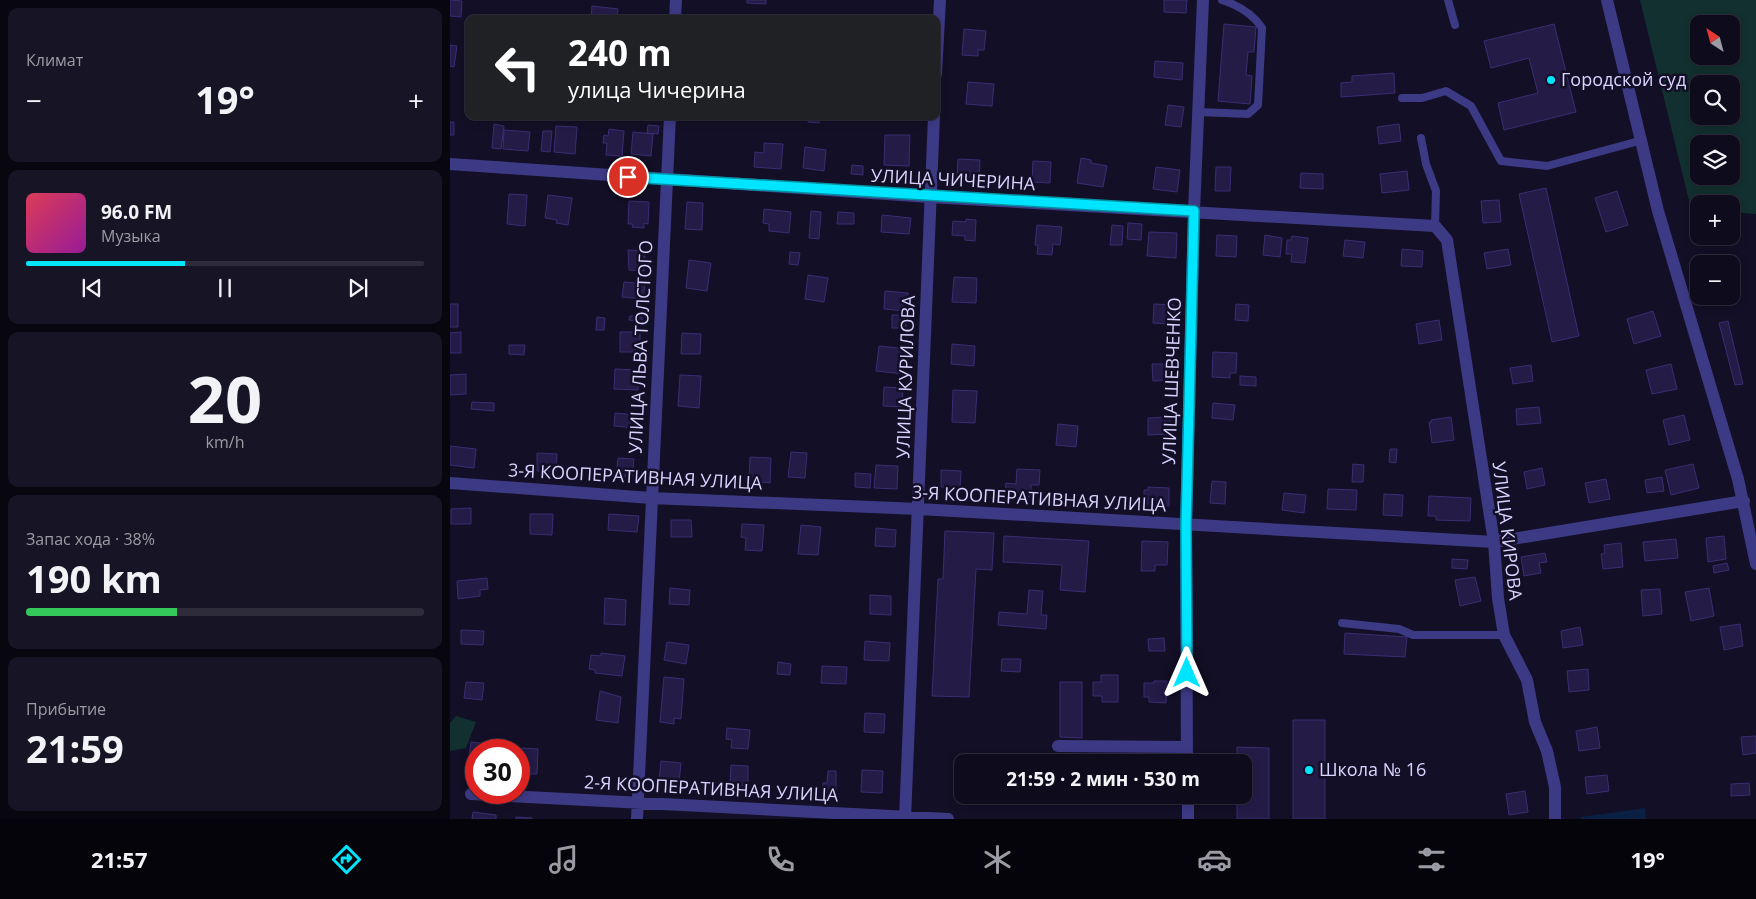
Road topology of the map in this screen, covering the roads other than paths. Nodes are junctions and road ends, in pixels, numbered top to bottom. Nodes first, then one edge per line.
1 (676, 0) edge
2 (940, 0) edge
3 (1203, 0) edge
4 (1222, 0) edge
5 (1448, 0) edge
6 (1607, 0) edge
7 (675, 15) edge
8 (939, 15) edge
9 (1455, 25) dead end
10 (1402, 98) dead end
11 (1198, 112) junction
12 (670, 120) edge
13 (934, 120) edge
14 (1421, 138) dead end
15 (1639, 141) junction
16 (450, 164) edge
17 (668, 180) junction
18 (929, 197) junction
19 (1194, 211) junction
20 (1436, 226) junction
21 (450, 483) edge
22 (651, 498) junction
23 (1744, 501) junction
24 (919, 509) junction
25 (1186, 525) junction
26 (1494, 542) junction
27 (1756, 564) edge
28 (1342, 623) dead end
29 (1504, 635) junction
30 (1058, 746) dead end
31 (1187, 747) junction
32 (1187, 754) edge
33 (530, 797) edge
34 (638, 802) junction
35 (1188, 804) edge
36 (905, 818) edge
37 (637, 819) edge
38 (948, 819) edge
39 (1188, 819) edge
40 (1555, 819) edge

1 - 7 street
2 - 8 street
3 - 11 street, УЛИЦА ШЕВЧЕНКО
4 - 11 lane
5 - 9 lane
6 - 15 street
10 - 15 lane
11 - 19 street, УЛИЦА ШЕВЧЕНКО
12 - 17 street, УЛИЦА ЛЬВА ТОЛСТОГО
13 - 18 street, УЛИЦА КУРИЛОВА
14 - 20 lane
15 - 23 street
16 - 17 street, УЛИЦА ЧИЧЕРИНА
17 - 18 street, УЛИЦА ЧИЧЕРИНА
17 - 22 street, УЛИЦА ЛЬВА ТОЛСТОГО
18 - 19 street, УЛИЦА ЧИЧЕРИНА
18 - 24 street, УЛИЦА КУРИЛОВА
19 - 20 street, УЛИЦА ЧИЧЕРИНА
19 - 25 street, УЛИЦА ШЕВЧЕНКО
20 - 26 street, УЛИЦА КИРОВА
21 - 22 street, 3-Я КООПЕРАТИВНАЯ УЛИЦА
22 - 24 street, 3-Я КООПЕРАТИВНАЯ УЛИЦА
22 - 34 street, УЛИЦА ЛЬВА ТОЛСТОГО
23 - 26 street, 3-Я КООПЕРАТИВНАЯ УЛИЦА
23 - 27 street
24 - 25 street, 3-Я КООПЕРАТИВНАЯ УЛИЦА
24 - 36 street, УЛИЦА КУРИЛОВА
25 - 26 street, 3-Я КООПЕРАТИВНАЯ УЛИЦА
25 - 31 street, УЛИЦА ШЕВЧЕНКО
26 - 29 street, УЛИЦА КИРОВА
28 - 29 lane
29 - 40 street, УЛИЦА КИРОВА
30 - 31 street
31 - 32 street, УЛИЦА ШЕВЧЕНКО
33 - 34 street, 2-Я КООПЕРАТИВНАЯ УЛИЦА
34 - 36 street, 2-Я КООПЕРАТИВНАЯ УЛИЦА
34 - 37 street, УЛИЦА ЛЬВА ТОЛСТОГО
35 - 39 street
36 - 38 street, 2-Я КООПЕРАТИВНАЯ УЛИЦА

